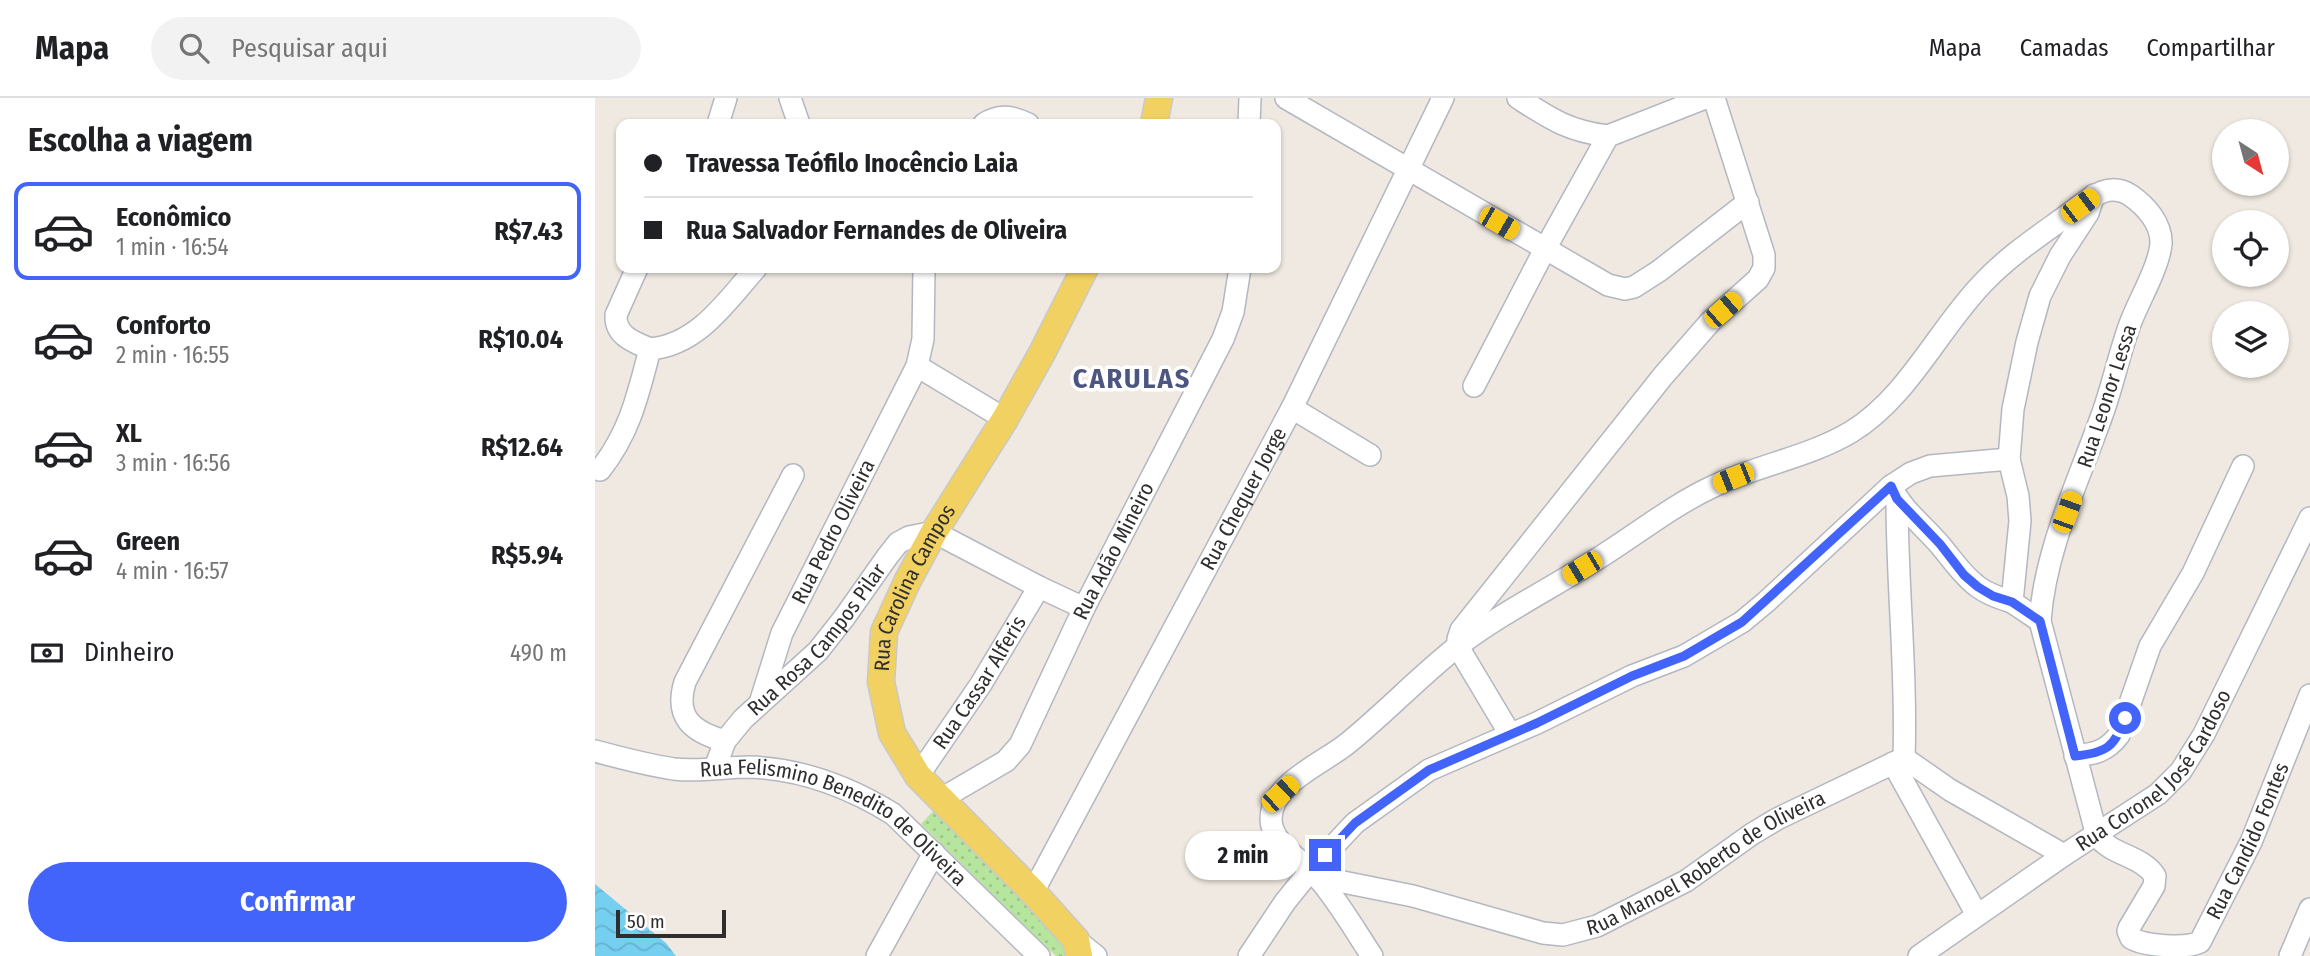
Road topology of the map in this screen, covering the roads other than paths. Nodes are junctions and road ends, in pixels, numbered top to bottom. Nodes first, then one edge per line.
1 (726, 98) edge
2 (790, 98) edge
3 (1159, 98) edge
4 (1250, 98) edge
5 (1286, 98) edge
6 (1443, 98) edge
7 (1518, 98) edge
8 (1705, 98) edge
9 (1714, 98) edge
10 (719, 119) edge
11 (797, 119) edge
12 (992, 119) edge
13 (1018, 119) edge
14 (1155, 119) edge
15 (1249, 119) edge
16 (1608, 136) junction
17 (1408, 171) junction
18 (2094, 195) junction
19 (1748, 202) junction
20 (1545, 248) junction
21 (635, 273) edge
22 (752, 273) edge
23 (924, 273) edge
24 (1082, 273) edge
25 (1239, 273) edge
26 (650, 349) junction
27 (917, 366) junction
28 (1474, 386) dead end
29 (1291, 408) junction
30 (1005, 419) junction
31 (1370, 455) dead end
32 (2008, 459) junction
33 (2242, 466) dead end
34 (600, 470) dead end
35 (793, 475) dead end
36 (1894, 493) junction
37 (2310, 518) edge
38 (934, 532) junction
39 (1039, 587) junction
40 (2012, 602) junction
41 (1084, 608) junction
42 (2040, 621) junction
43 (1458, 646) junction
44 (2310, 695) edge
45 (759, 703) junction
46 (1510, 734) junction
47 (725, 741) junction
48 (595, 751) edge
49 (2075, 756) junction
50 (1899, 761) junction
51 (715, 768) junction
52 (918, 776) junction
53 (941, 799) junction
54 (2097, 835) junction
55 (934, 853) junction
56 (2064, 855) junction
57 (1314, 874) junction
58 (1033, 892) junction
59 (2310, 909) edge
60 (1977, 915) junction
61 (1083, 951) edge
62 (877, 956) edge
63 (1039, 956) edge
64 (1249, 956) edge
65 (1372, 956) edge
66 (1919, 956) edge
67 (2290, 956) edge

1 - 10 street
2 - 11 street
3 - 14 main road
4 - 15 street
5 - 17 street
6 - 17 street, Rua Chequer Jorge
7 - 16 street
8 - 16 street
9 - 19 street
12 - 13 street
16 - 20 street
17 - 20 street
17 - 29 street, Rua Chequer Jorge
18 - 32 street
18 - 42 street, Rua Leonor Lessa
18 - 43 street
19 - 20 street
19 - 43 street
20 - 28 street
21 - 26 street
22 - 26 street
23 - 27 street, Rua Pedro Oliveira
24 - 30 main road, Rua Carolina Campos
25 - 41 street, Rua Adão Mineiro
26 - 34 street
27 - 30 street
27 - 45 street, Rua Pedro Oliveira
29 - 31 street
29 - 58 street, Rua Chequer Jorge
30 - 38 main road, Rua Carolina Campos
32 - 36 street
32 - 40 street
33 - 49 street
35 - 47 street
36 - 40 street
36 - 46 street
36 - 50 street
37 - 54 street, Rua Coronel José Cardoso
38 - 39 street
38 - 45 street, Rua Rosa Campos Pilar
38 - 52 main road, Rua Carolina Campos
39 - 41 street
39 - 52 street, Rua Cassar Alferis
40 - 42 street
41 - 53 street, Rua Adão Mineiro
42 - 49 street
43 - 46 street
43 - 57 street
44 - 54 street, Rua Candido Fontes
45 - 47 street, Rua Rosa Campos Pilar
46 - 57 street
47 - 51 street, Rua Rosa Campos Pilar
48 - 51 street, Rua Felismino Benedito de Oliveira
49 - 54 street
50 - 56 street
50 - 57 street, Rua Manoel Roberto de Oliveira
50 - 60 street
51 - 55 street, Rua Felismino Benedito de Oliveira
52 - 53 main road, Rua Carolina Campos
53 - 58 main road, Rua Carolina Campos
54 - 56 street, Rua Coronel José Cardoso
55 - 62 street
55 - 63 street, Rua Felismino Benedito de Oliveira
56 - 60 street, Rua Coronel José Cardoso
57 - 64 street
57 - 65 street
58 - 61 main road, Rua Carolina Campos
59 - 67 street
60 - 66 street, Rua Coronel José Cardoso

